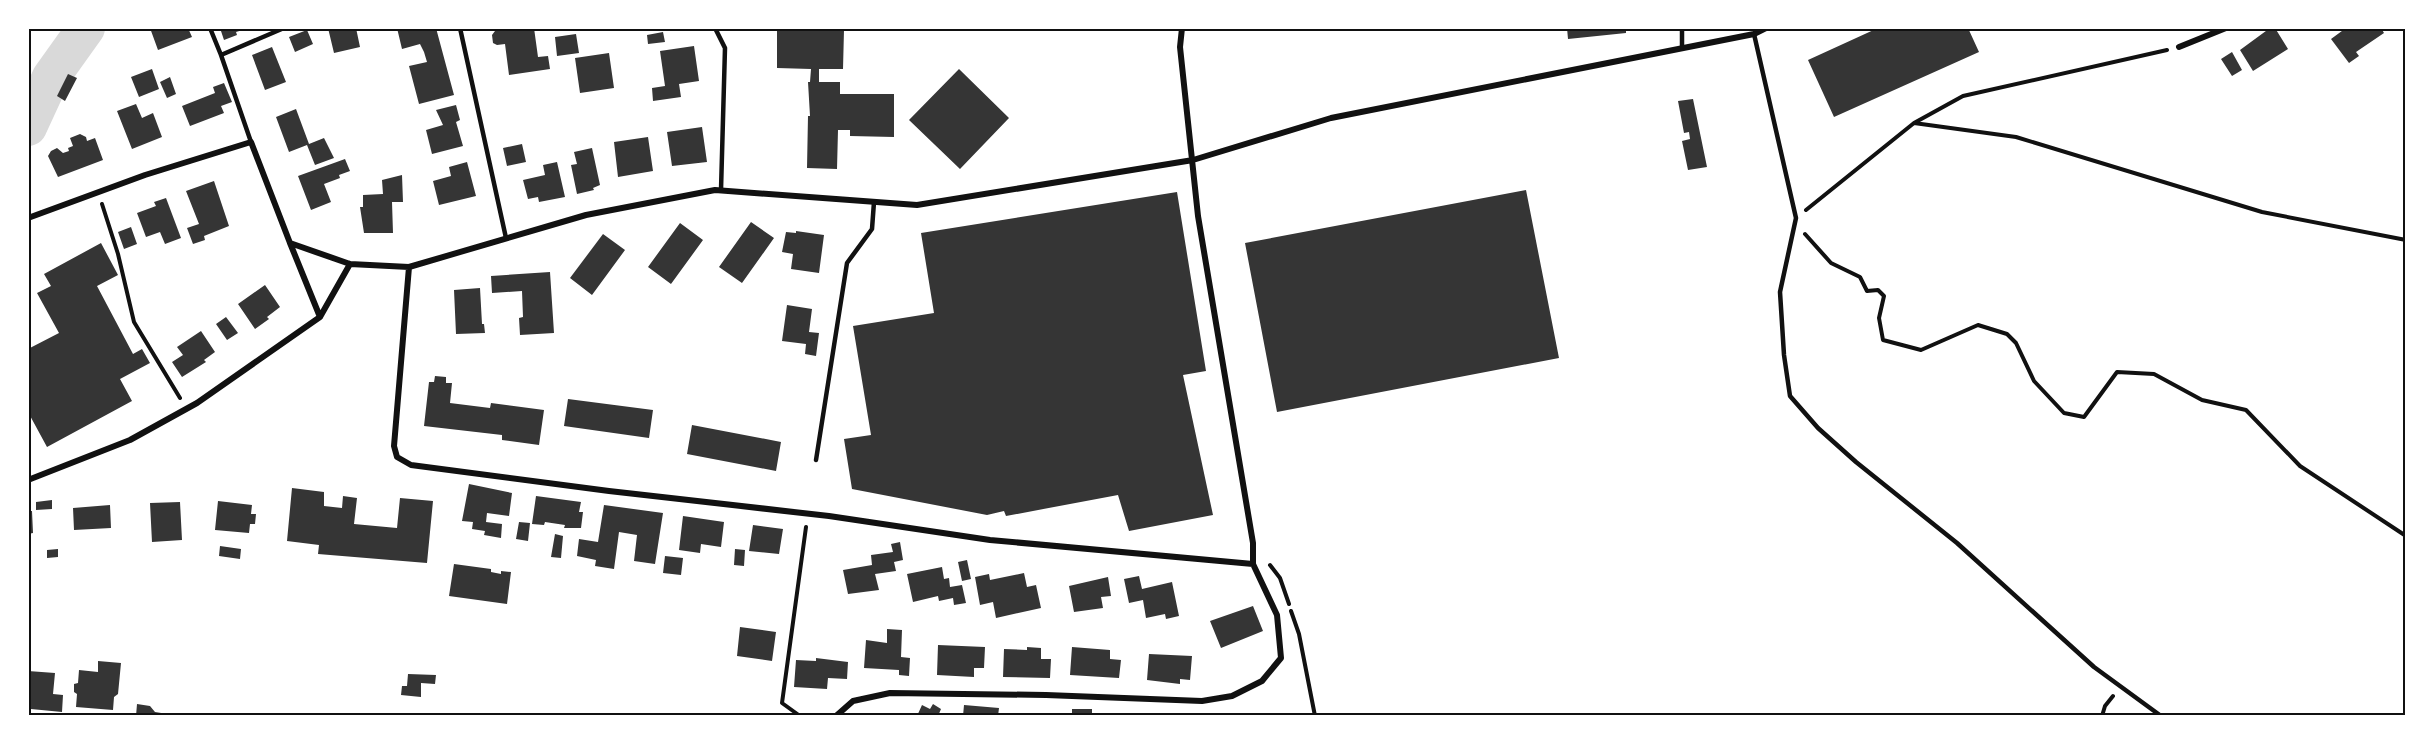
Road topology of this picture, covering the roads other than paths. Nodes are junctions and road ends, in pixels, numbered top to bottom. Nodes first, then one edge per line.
1 (210, 28) edge
2 (284, 28) edge
3 (460, 28) edge
4 (715, 28) edge
5 (1182, 28) edge
6 (1682, 28) edge
7 (1766, 28) edge
8 (2226, 28) edge
9 (1754, 34) junction
10 (2179, 47) road end
11 (1682, 48) junction
12 (221, 55) junction
13 (251, 142) junction
14 (1193, 160) junction
15 (721, 190) junction
16 (874, 202) junction
17 (28, 218) edge
18 (506, 238) junction
19 (290, 243) junction
20 (350, 264) junction
21 (409, 267) junction
22 (320, 317) junction
23 (816, 460) dead end
24 (28, 480) edge
25 (1253, 564) junction
26 (837, 716) edge
27 (2161, 716) edge

1 - 12 lane
2 - 12 lane
3 - 18 lane
4 - 15 lane
5 - 14 street
6 - 11 lane
7 - 9 street
8 - 10 street
9 - 11 street
9 - 27 lane
11 - 14 street
12 - 13 lane
13 - 17 street
13 - 19 street
14 - 16 street
14 - 25 street
15 - 16 street
15 - 18 street
16 - 23 lane
18 - 21 street
19 - 20 street
19 - 22 street
20 - 21 street
20 - 22 street
21 - 25 street
22 - 24 street
25 - 26 street

